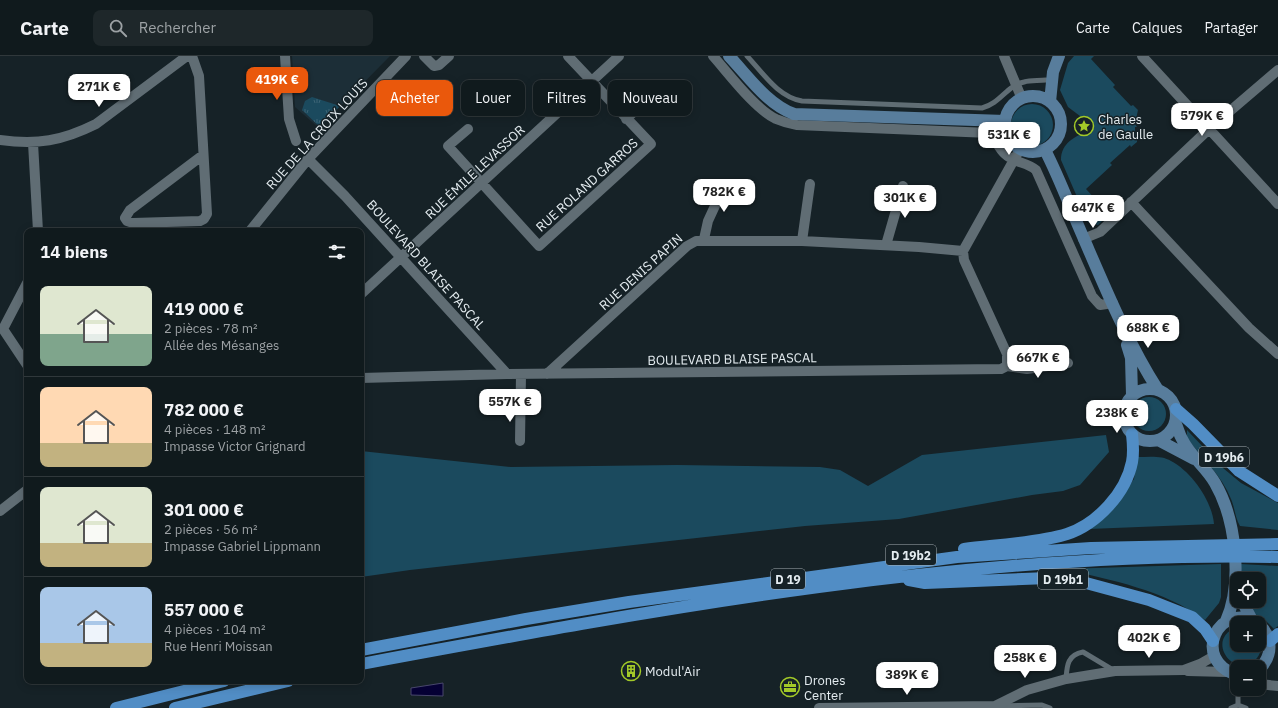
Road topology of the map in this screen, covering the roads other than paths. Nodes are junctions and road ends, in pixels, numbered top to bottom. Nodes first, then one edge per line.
1 (187, 56) edge
2 (192, 56) edge
3 (285, 56) edge
4 (406, 56) edge
5 (424, 56) edge
6 (449, 56) edge
7 (568, 56) edge
8 (619, 56) edge
9 (713, 56) edge
10 (729, 56) edge
11 (747, 56) edge
12 (1004, 56) edge
13 (1059, 56) edge
14 (1142, 56) edge
15 (1278, 70) edge
16 (1049, 76) junction
17 (591, 80) edge
18 (593, 80) edge
19 (1016, 85) junction
20 (600, 90) edge
21 (1036, 96) junction
22 (1022, 99) junction
23 (1050, 102) junction
24 (554, 116) edge
25 (629, 116) edge
26 (626, 119) junction
27 (1005, 121) junction
28 (468, 129) dead end
29 (1209, 129) junction
30 (0, 140) edge
31 (296, 141) dead end
32 (33, 143) junction
33 (1020, 149) junction
34 (1045, 150) junction
35 (203, 155) junction
36 (308, 159) junction
37 (1013, 160) junction
38 (481, 184) junction
39 (720, 184) dead end
40 (810, 184) dead end
41 (903, 186) dead end
42 (1131, 202) junction
43 (1278, 204) edge
44 (38, 228) edge
45 (252, 228) edge
46 (1084, 239) junction
47 (704, 240) junction
48 (802, 241) junction
49 (886, 245) junction
50 (963, 251) junction
51 (401, 258) junction
52 (24, 289) edge
53 (364, 291) edge
54 (1113, 303) junction
55 (1120, 319) junction
56 (2, 329) edge
57 (1278, 354) edge
58 (24, 361) edge
59 (1068, 362) dead end
60 (1007, 366) junction
61 (507, 374) junction
62 (521, 374) junction
63 (547, 374) junction
64 (364, 378) edge
65 (1158, 390) junction
66 (1132, 396) junction
67 (1176, 409) junction
68 (1176, 422) junction
69 (1132, 434) junction
70 (1158, 440) junction
71 (520, 441) dead end
72 (1197, 460) junction
73 (24, 492) edge
74 (1278, 496) edge
75 (0, 511) edge
76 (1278, 544) edge
77 (1278, 557) edge
78 (1236, 572) edge
79 (896, 578) junction
80 (629, 602) junction
81 (1230, 608) edge
82 (1230, 620) edge
83 (1226, 621) junction
84 (1274, 637) edge
85 (1213, 641) junction
86 (364, 649) edge
87 (1214, 656) junction
88 (1266, 662) edge
89 (364, 663) edge
90 (1184, 670) junction
91 (1115, 671) junction
92 (1230, 673) edge
93 (1230, 674) edge
94 (1066, 680) junction
95 (212, 684) edge
96 (275, 684) edge
97 (1266, 685) edge
98 (1278, 686) edge
99 (1238, 696) edge
100 (1238, 705) junction
101 (995, 706) junction
102 (116, 708) edge
103 (175, 708) edge
104 (819, 708) edge
105 (1050, 708) edge
106 (1231, 708) edge
107 (1246, 708) edge

1 - 32 street
2 - 35 street
3 - 31 street
4 - 36 street, RUE DE LA CROIX LOUIS
5 - 6 street
7 - 17 street, RUE ROLAND GARROS
8 - 18 street, RUE ÉMILE LEVASSOR
9 - 37 street
10 - 27 main road
11 - 19 lane
12 - 19 street
13 - 16 main road
14 - 29 street
15 - 29 street
16 - 19 lane
16 - 21 main road
16 - 23 main road
19 - 22 street
20 - 26 street, RUE ROLAND GARROS
21 - 22 main road
21 - 23 main road
22 - 27 main road
23 - 34 main road
24 - 38 street, RUE ÉMILE LEVASSOR
25 - 26 street
26 - 38 street, RUE ROLAND GARROS
27 - 33 main road
28 - 38 street
29 - 42 street
29 - 43 street
30 - 32 street
32 - 44 street
33 - 34 main road
33 - 37 street
34 - 46 main road
35 - 35 street
36 - 45 street, RUE DE LA CROIX LOUIS
36 - 51 street, BOULEVARD BLAISE PASCAL
37 - 50 street
37 - 54 street
38 - 51 street, RUE ÉMILE LEVASSOR
39 - 47 street
40 - 48 street
41 - 49 street
42 - 46 street
42 - 57 street
46 - 54 main road
47 - 48 street, RUE DENIS PAPIN
47 - 63 street, RUE DENIS PAPIN
48 - 49 street, RUE DENIS PAPIN
49 - 50 street, RUE DENIS PAPIN
50 - 60 street
51 - 53 street, RUE ÉMILE LEVASSOR
51 - 61 street, BOULEVARD BLAISE PASCAL
52 - 56 street
54 - 55 main road
55 - 65 main road
55 - 66 main road
56 - 58 street
59 - 60 street, BOULEVARD BLAISE PASCAL
60 - 63 street, BOULEVARD BLAISE PASCAL
61 - 62 street, BOULEVARD BLAISE PASCAL
61 - 64 street
62 - 63 street, BOULEVARD BLAISE PASCAL
62 - 71 street
65 - 66 main road
65 - 67 main road
66 - 69 main road
67 - 68 main road
67 - 74 main road, D 19b6
68 - 70 main road
68 - 72 main road
69 - 70 main road
69 - 80 main road, D 19b2
70 - 72 main road
72 - 78 main road
73 - 75 street
76 - 80 main road, D 19
77 - 79 main road, D 19
79 - 85 main road, D 19b1
79 - 89 main road, D 19
80 - 86 main road, D 19
81 - 83 main road
82 - 83 main road
83 - 85 main road
84 - 88 main road
85 - 87 main road
87 - 90 street
87 - 92 main road
90 - 91 street
90 - 93 street
91 - 94 street
91 - 94 lane
94 - 101 street
95 - 102 main road
96 - 103 main road
97 - 98 street
99 - 100 lane
100 - 106 lane
100 - 107 lane
101 - 104 street
101 - 105 lane

